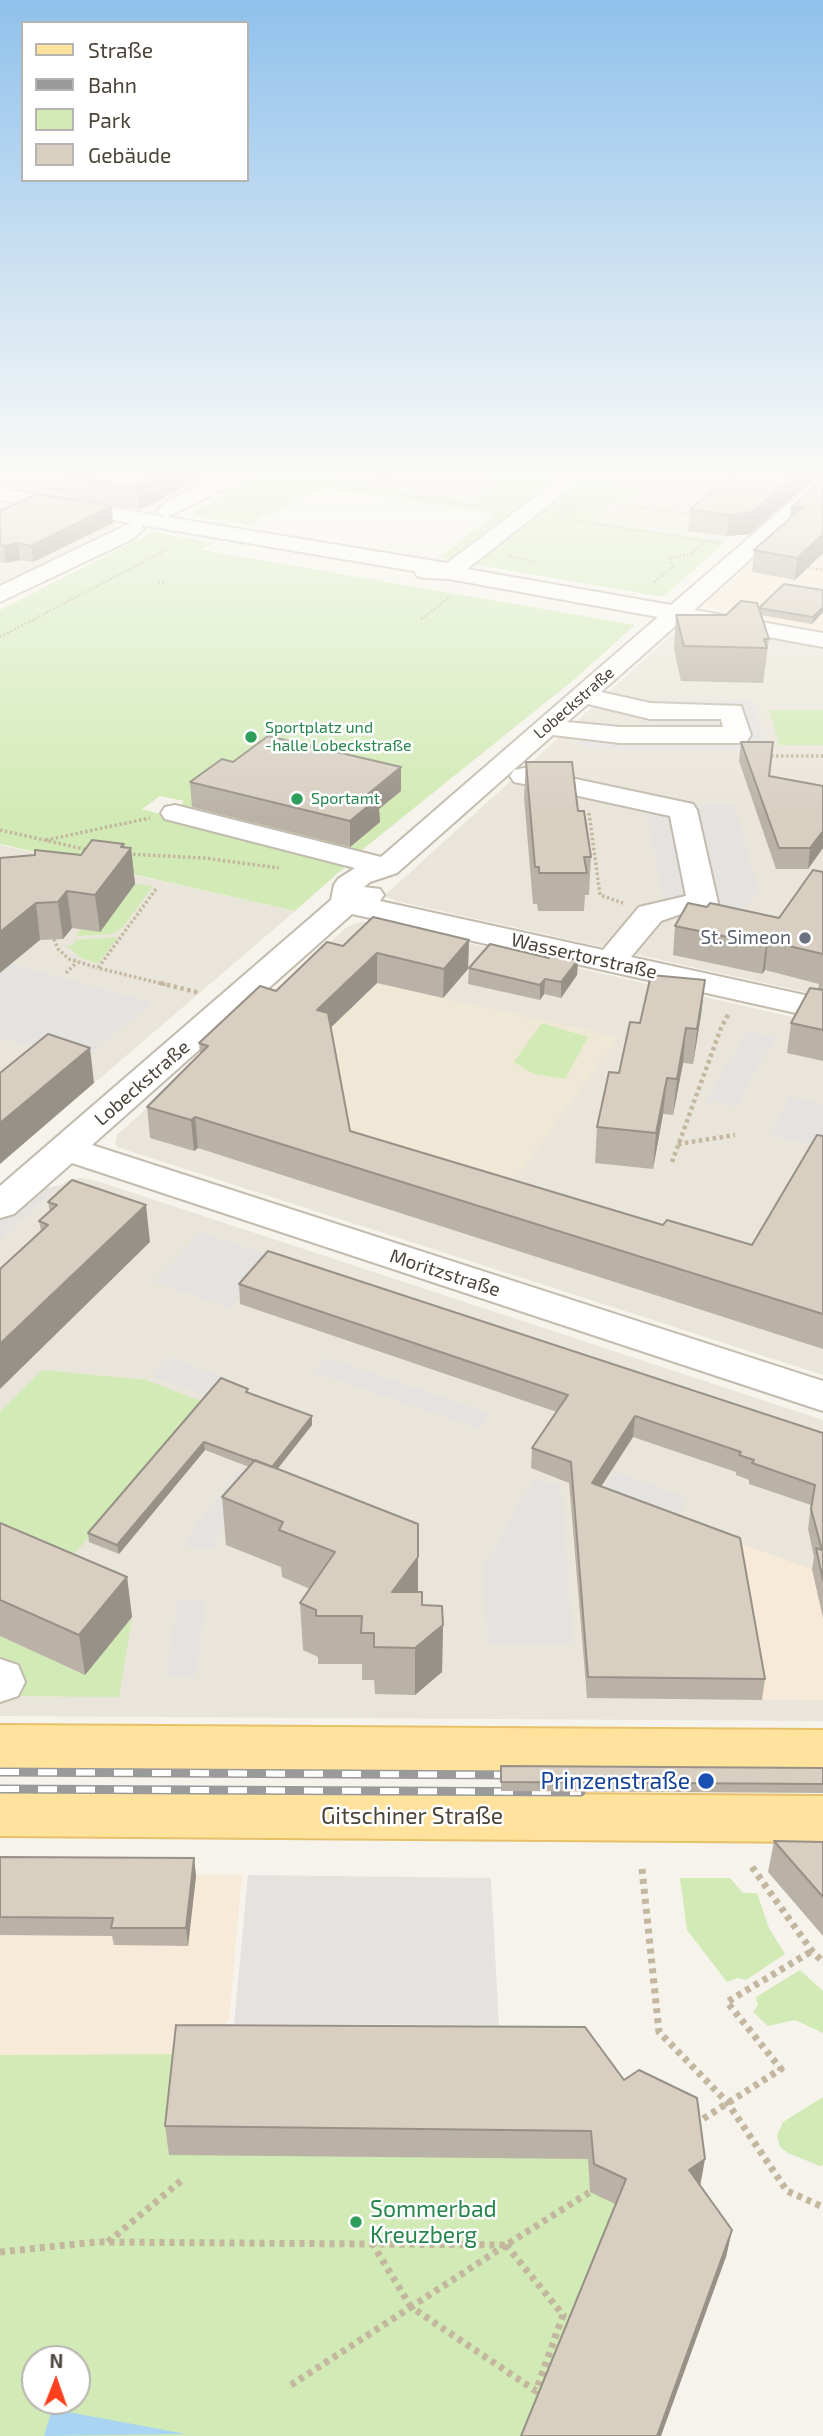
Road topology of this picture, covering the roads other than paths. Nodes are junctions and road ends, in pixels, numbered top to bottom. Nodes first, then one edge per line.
1 (542, 589) edge
2 (704, 589) edge
3 (677, 613) junction
4 (823, 640) edge
5 (626, 658) junction
6 (653, 664) dead end
7 (583, 695) junction
8 (547, 726) junction
9 (495, 771) junction
10 (175, 813) road end
11 (387, 867) junction
12 (346, 903) junction
13 (610, 962) junction
14 (823, 1009) edge
15 (67, 1149) junction
16 (0, 1206) edge
17 (823, 1396) edge
18 (0, 1747) edge
19 (823, 1752) edge
20 (0, 1813) edge
21 (823, 1819) edge

1 - 3 street
2 - 3 street, Lobeckstraße
3 - 4 street
3 - 5 street, Lobeckstraße
5 - 6 street
5 - 7 street, Lobeckstraße
7 - 8 street, Lobeckstraße
7 - 8 street
8 - 9 street, Lobeckstraße
9 - 11 street, Lobeckstraße
9 - 13 street
10 - 11 street
11 - 12 street, Lobeckstraße
12 - 13 street, Wassertorstraße
12 - 15 street, Lobeckstraße
13 - 14 street, Wassertorstraße
15 - 16 street, Lobeckstraße
15 - 17 street, Moritzstraße
18 - 19 main road
20 - 21 main road, Gitschiner Straße

